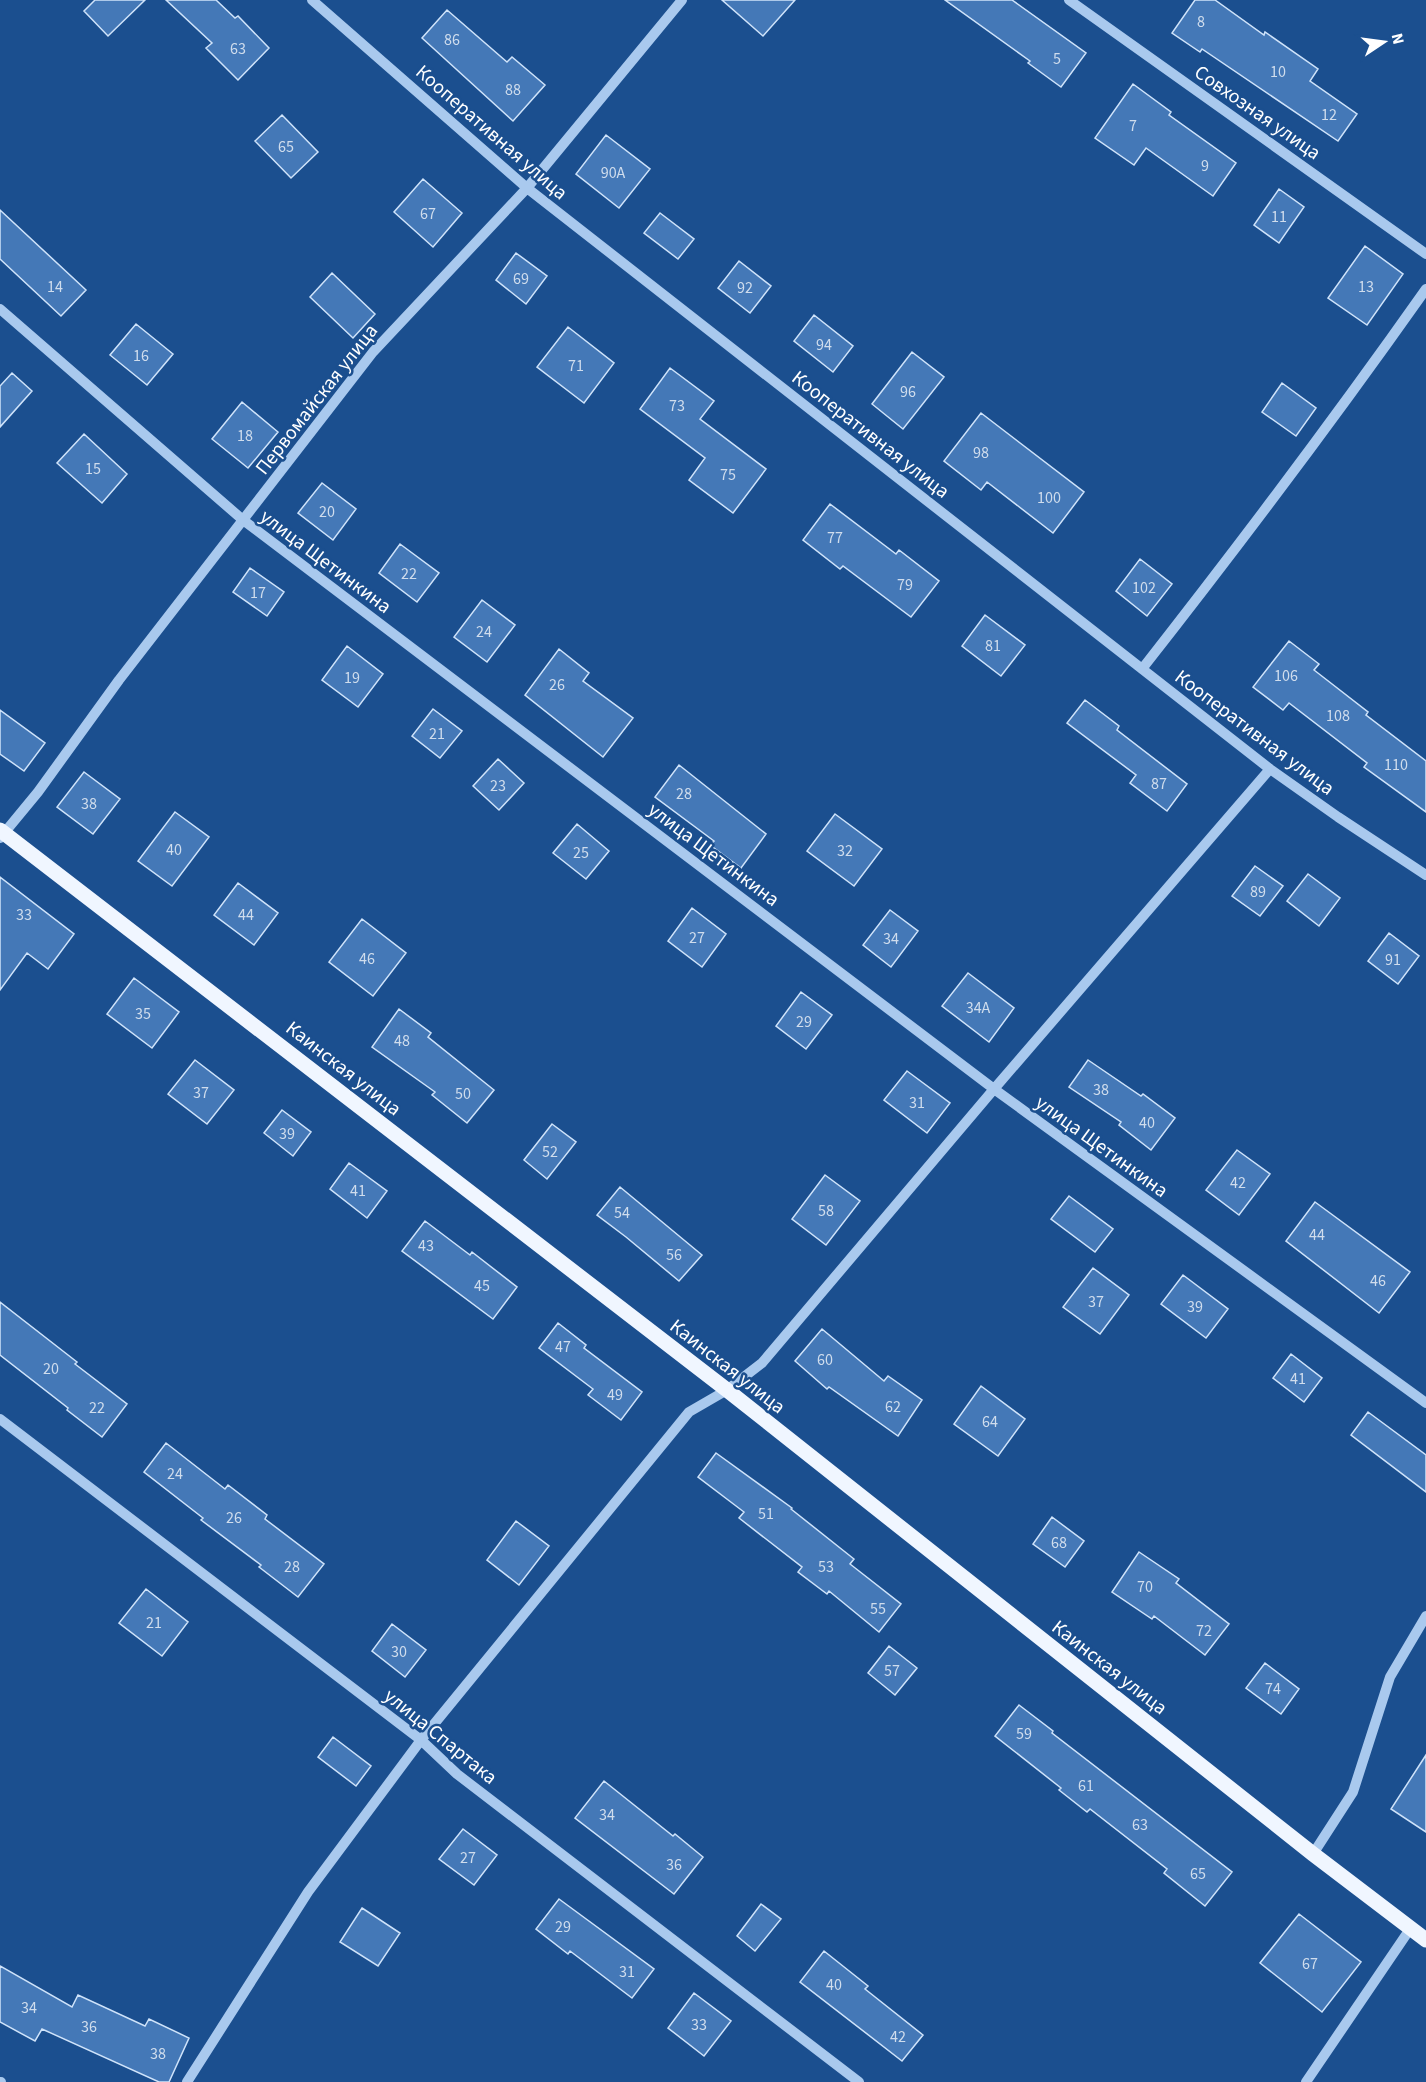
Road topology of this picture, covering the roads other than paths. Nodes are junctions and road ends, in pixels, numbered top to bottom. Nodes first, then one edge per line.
1 (312, 0) edge
2 (682, 0) edge
3 (1069, 0) edge
4 (526, 188) junction
5 (1426, 254) edge
6 (1426, 288) edge
7 (0, 309) edge
8 (243, 520) junction
9 (1142, 669) junction
10 (1270, 769) junction
11 (2, 834) edge
12 (1426, 875) edge
13 (994, 1089) junction
14 (727, 1390) junction
15 (1426, 1403) edge
16 (0, 1419) edge
17 (1426, 1616) edge
18 (421, 1740) junction
19 (1313, 1854) junction
20 (1410, 1929) junction
21 (1426, 1940) edge
22 (187, 2082) edge
23 (859, 2082) edge
24 (1306, 2082) edge

1 - 4 street, Кооперативная улица
2 - 4 street, Первомайская улица
3 - 5 street, Совхозная улица
4 - 8 street, Первомайская улица
4 - 9 street, Кооперативная улица
6 - 9 street
7 - 8 street, улица Щетинкина
8 - 11 street, Первомайская улица
8 - 13 street, улица Щетинкина
9 - 10 street, Кооперативная улица
10 - 12 street, Кооперативная улица
10 - 13 street
11 - 14 main road, Каинская улица
13 - 14 street
13 - 15 street, улица Щетинкина
14 - 18 street
14 - 19 main road, Каинская улица
16 - 18 street, улица Спартака
17 - 19 street
18 - 22 street
18 - 23 street, улица Спартака
19 - 20 main road, Каинская улица
20 - 21 main road, Каинская улица
20 - 24 street

